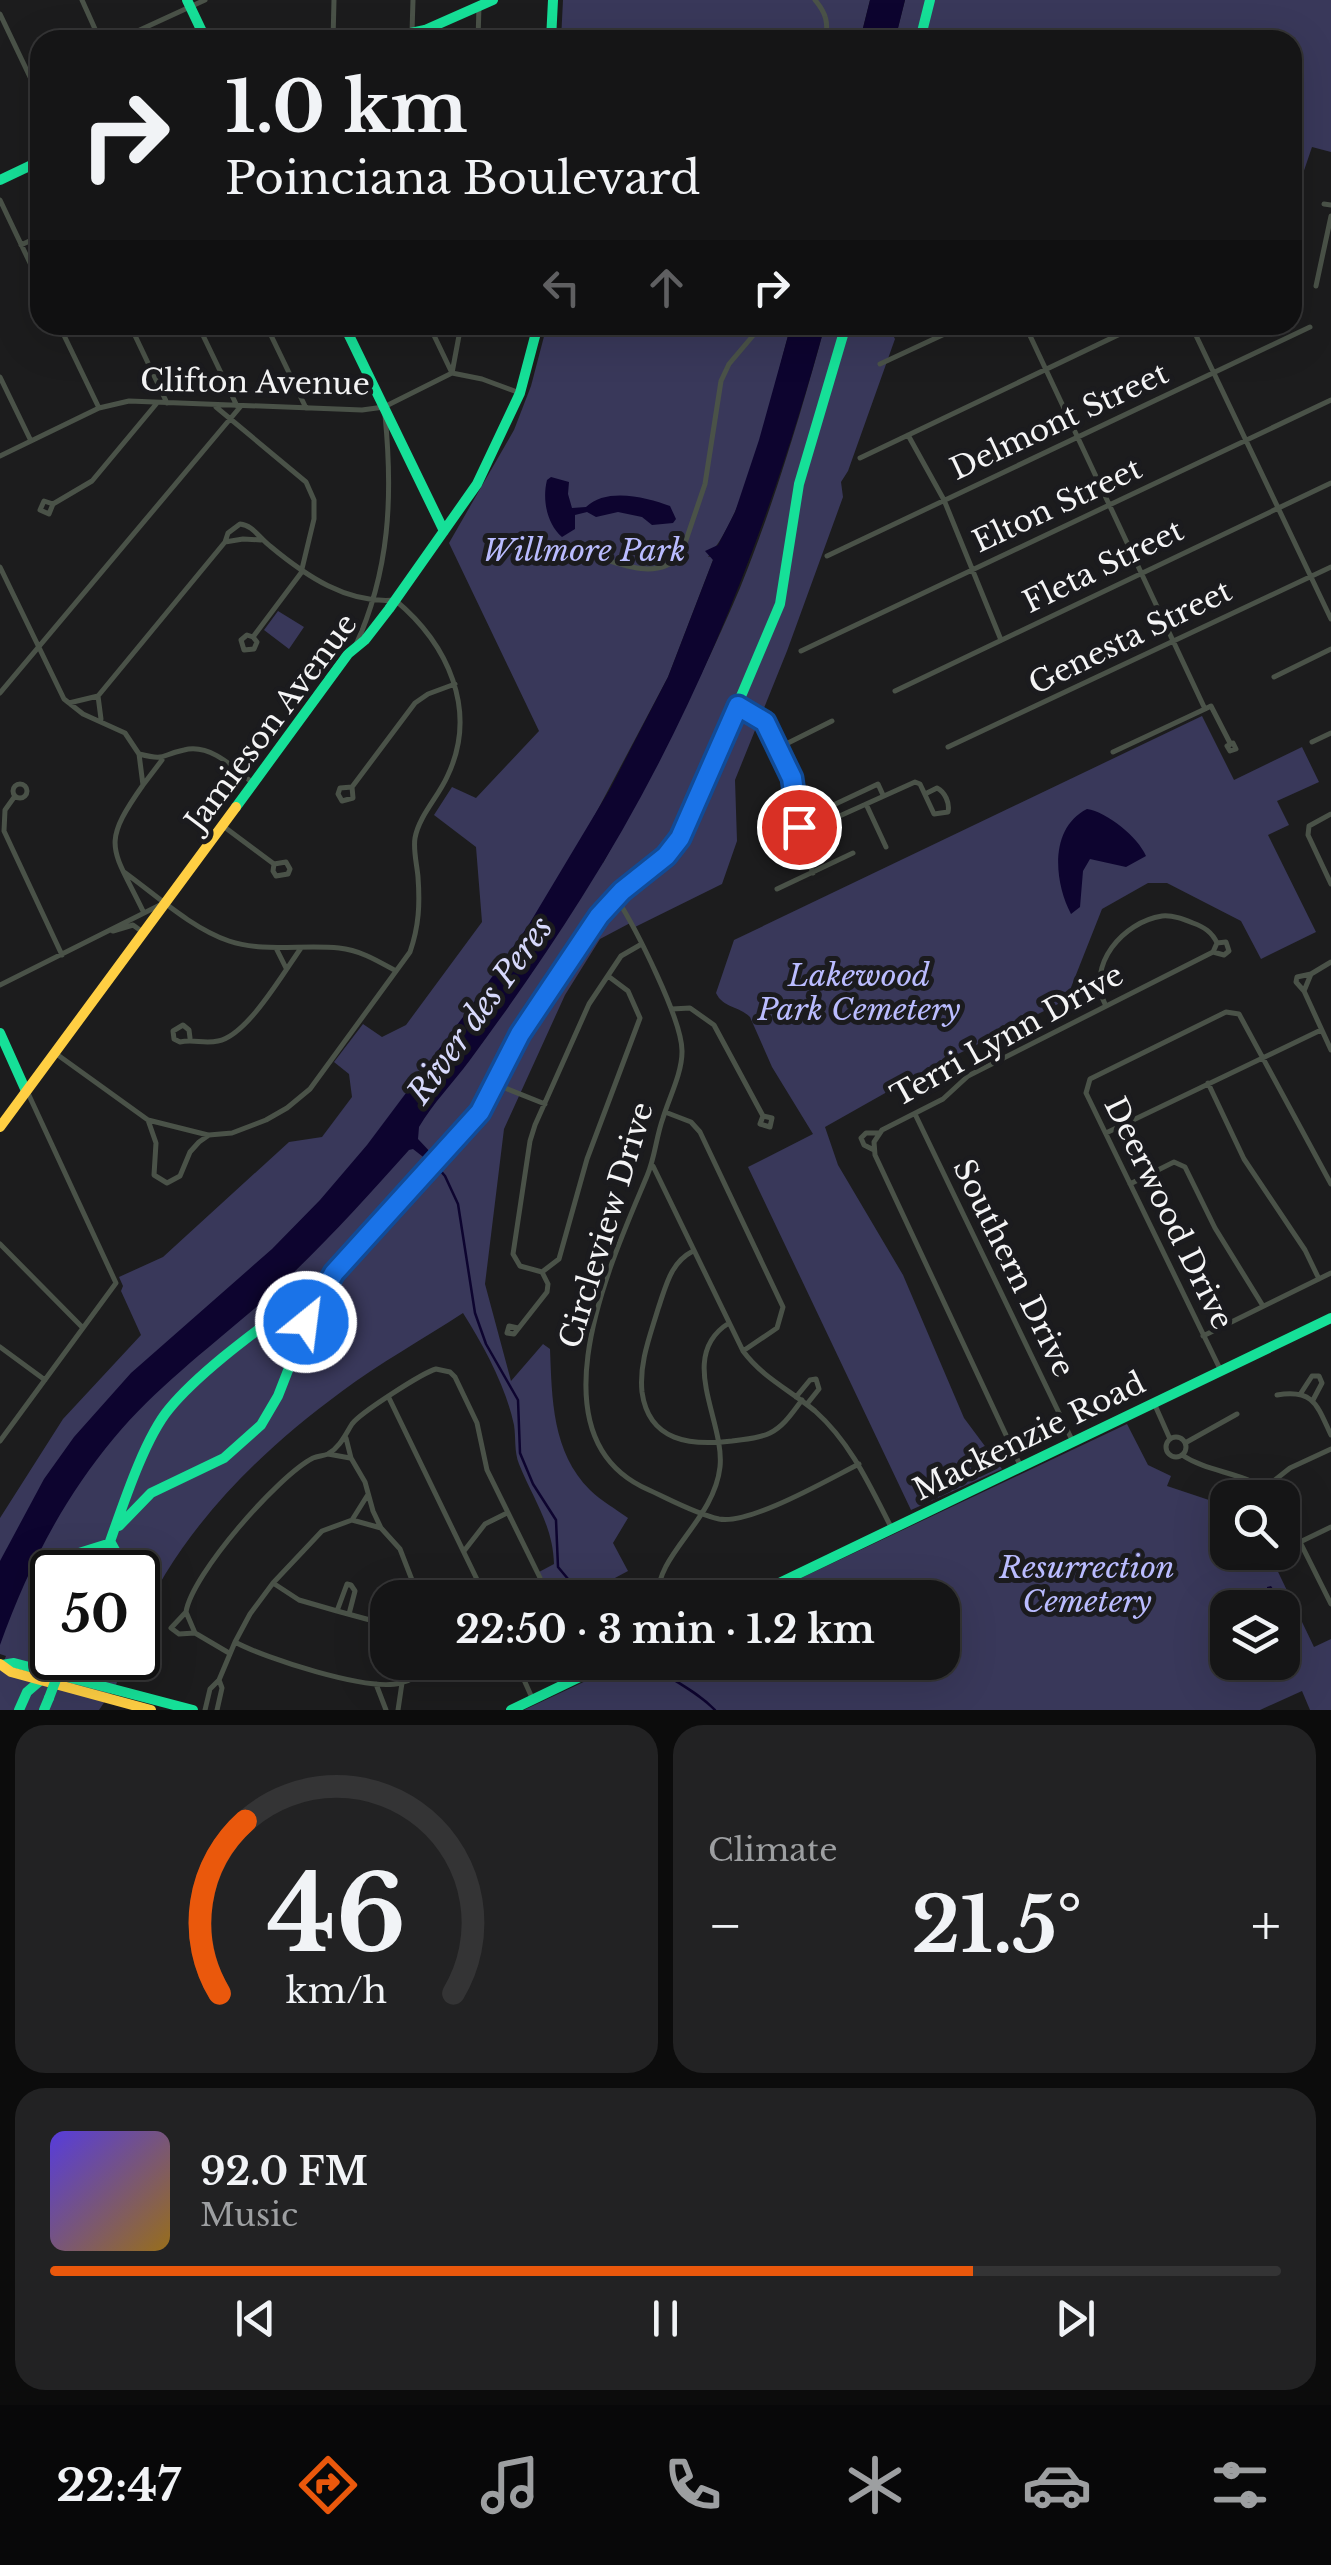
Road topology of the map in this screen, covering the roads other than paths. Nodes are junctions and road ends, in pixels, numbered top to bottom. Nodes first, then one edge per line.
1 (82, 0) edge
2 (204, 0) edge
3 (334, 0) edge
4 (413, 0) edge
5 (493, 0) edge
6 (552, 0) edge
7 (815, 0) edge
8 (930, 0) edge
9 (188, 4) edge
10 (477, 5) edge
11 (0, 14) edge
12 (96, 30) edge
13 (137, 30) edge
14 (201, 30) edge
15 (332, 30) edge
16 (412, 30) edge
17 (421, 30) edge
18 (478, 30) edge
19 (551, 30) edge
20 (827, 30) edge
21 (922, 30) edge
22 (30, 77) edge
23 (30, 166) edge
24 (0, 180) edge
25 (0, 200) edge
26 (1331, 216) edge
27 (30, 241) edge
28 (21, 245) junction
29 (30, 263) edge
30 (1316, 286) dead end
31 (1310, 327) dead end
32 (1302, 331) edge
33 (64, 335) edge
34 (135, 335) edge
35 (203, 335) edge
36 (271, 335) edge
37 (349, 335) edge
38 (433, 335) edge
39 (460, 335) edge
40 (535, 335) edge
41 (754, 335) edge
42 (843, 335) edge
43 (942, 335) edge
44 (1031, 335) edge
45 (1117, 335) edge
46 (1195, 335) edge
47 (1293, 335) edge
48 (880, 364) dead end
49 (1046, 368) junction
50 (1213, 373) junction
51 (452, 374) junction
52 (0, 377) edge
53 (520, 393) junction
54 (1331, 400) edge
55 (158, 403) junction
56 (167, 403) junction
57 (214, 405) junction
58 (239, 406) junction
59 (384, 407) junction
60 (99, 408) junction
61 (306, 408) junction
62 (230, 419) junction
63 (908, 436) junction
64 (1078, 437) junction
65 (1247, 440) junction
66 (31, 441) junction
67 (0, 456) edge
68 (860, 458) dead end
69 (1331, 483) edge
70 (944, 500) junction
71 (53, 504) dead end
72 (1110, 505) junction
73 (1278, 508) junction
74 (444, 531) junction
75 (262, 540) junction
76 (225, 542) junction
77 (588, 554) dead end
78 (828, 556) dead end
79 (1331, 567) edge
80 (0, 568) edge
81 (972, 570) junction
82 (301, 573) junction
83 (1142, 573) junction
84 (1311, 576) junction
85 (395, 600) junction
86 (372, 602) junction
87 (1331, 619) edge
88 (254, 637) dead end
89 (1001, 640) junction
90 (1174, 641) junction
91 (355, 647) junction
92 (38, 648) junction
93 (1331, 649) edge
94 (802, 651) dead end
95 (1274, 676) dead end
96 (455, 684) junction
97 (895, 691) dead end
98 (0, 693) edge
99 (98, 696) junction
100 (69, 703) junction
101 (738, 706) junction
102 (1206, 709) junction
103 (100, 719) junction
104 (832, 721) dead end
105 (1331, 733) edge
106 (1312, 742) dead end
107 (1230, 743) dead end
108 (778, 748) junction
109 (948, 748) dead end
110 (1114, 752) dead end
111 (139, 754) junction
112 (162, 760) junction
113 (143, 784) junction
114 (254, 784) junction
115 (352, 787) dead end
116 (925, 794) junction
117 (15, 796) dead end
118 (884, 796) junction
119 (796, 800) junction
120 (866, 804) junction
121 (1331, 814) edge
122 (824, 823) junction
123 (223, 826) junction
124 (799, 827) junction
125 (886, 847) dead end
126 (854, 853) dead end
127 (274, 864) dead end
128 (124, 872) junction
129 (813, 873) junction
130 (1331, 884) edge
131 (777, 889) dead end
132 (616, 896) junction
133 (166, 902) junction
134 (143, 911) junction
135 (110, 931) junction
136 (144, 932) junction
137 (1217, 943) junction
138 (640, 945) junction
139 (275, 947) junction
140 (301, 948) junction
141 (1213, 952) junction
142 (62, 955) junction
143 (1331, 962) edge
144 (286, 968) junction
145 (396, 972) junction
146 (608, 976) junction
147 (0, 985) edge
148 (1105, 1004) junction
149 (672, 1009) junction
150 (1321, 1030) junction
151 (0, 1033) edge
152 (190, 1038) dead end
153 (1331, 1050) edge
154 (55, 1053) junction
155 (1262, 1058) junction
156 (1208, 1083) junction
157 (495, 1084) junction
158 (26, 1090) junction
159 (544, 1104) junction
160 (664, 1112) junction
161 (915, 1114) junction
162 (763, 1116) dead end
163 (148, 1120) junction
164 (0, 1127) edge
165 (879, 1133) junction
166 (1106, 1133) junction
167 (209, 1135) junction
168 (874, 1150) junction
169 (652, 1163) junction
170 (1130, 1184) junction
171 (1331, 1184) edge
172 (0, 1244) edge
173 (694, 1250) junction
174 (542, 1272) junction
175 (334, 1273) junction
176 (1331, 1273) edge
177 (1319, 1278) junction
178 (1263, 1306) junction
179 (1331, 1318) edge
180 (728, 1323) junction
181 (83, 1328) junction
182 (518, 1328) dead end
183 (1203, 1336) junction
184 (0, 1347) edge
185 (743, 1351) junction
186 (1221, 1371) junction
187 (45, 1380) junction
188 (1301, 1393) junction
189 (1278, 1395) dead end
190 (389, 1398) junction
191 (802, 1400) junction
192 (1313, 1400) junction
193 (1154, 1404) junction
194 (1237, 1414) dead end
195 (1331, 1435) edge
196 (1, 1437) edge
197 (346, 1438) junction
198 (1170, 1439) junction
199 (721, 1442) junction
200 (1073, 1442) junction
201 (1184, 1443) junction
202 (1331, 1449) edge
203 (328, 1454) junction
204 (1182, 1455) junction
205 (351, 1458) junction
206 (859, 1464) junction
207 (1021, 1467) junction
208 (1252, 1480) edge
209 (1276, 1480) edge
210 (367, 1496) junction
211 (507, 1513) junction
212 (705, 1514) junction
213 (352, 1520) junction
214 (118, 1526) junction
215 (1331, 1527) edge
216 (381, 1528) junction
217 (892, 1529) junction
218 (1300, 1538) edge
219 (1302, 1541) junction
220 (111, 1543) junction
221 (80, 1550) edge
222 (108, 1550) edge
223 (115, 1550) edge
224 (464, 1551) junction
225 (412, 1580) edge
226 (478, 1580) edge
227 (541, 1580) edge
228 (660, 1580) edge
229 (786, 1580) edge
230 (273, 1583) junction
231 (1331, 1604) edge
232 (336, 1611) junction
233 (186, 1612) junction
234 (349, 1614) junction
235 (370, 1617) edge
236 (196, 1634) junction
237 (235, 1642) junction
238 (229, 1653) junction
239 (1, 1665) edge
240 (30, 1666) edge
241 (25, 1671) junction
242 (30, 1672) edge
243 (40, 1680) edge
244 (56, 1680) edge
245 (56, 1680) edge
246 (80, 1680) edge
247 (218, 1680) junction
248 (407, 1680) edge
249 (525, 1680) edge
250 (574, 1680) edge
251 (87, 1682) joint
252 (402, 1683) junction
253 (376, 1684) junction
254 (27, 1692) junction
255 (534, 1700) junction
256 (46, 1704) edge
257 (107, 1707) edge
258 (19, 1710) edge
259 (151, 1710) edge
260 (193, 1710) edge
261 (205, 1710) edge
262 (218, 1710) edge
263 (386, 1710) edge
264 (398, 1710) edge
265 (511, 1710) edge

1 - 12 street
2 - 9 street
3 - 15 street
4 - 16 street
5 - 10 main road
6 - 19 main road
7 - 20 street
8 - 21 main road
9 - 13 street
9 - 14 main road
10 - 17 main road
10 - 18 street
11 - 22 street
23 - 24 main road
25 - 28 street
26 - 30 street
27 - 28 street
28 - 29 street
31 - 32 street, Delmont Street
33 - 60 street
34 - 56 street
35 - 58 street
36 - 61 street
37 - 59 main road
38 - 51 street
39 - 51 street
40 - 53 main road, Jamieson Avenue
41 - 77 street
42 - 101 main road
43 - 48 street
44 - 49 street
45 - 49 street
46 - 50 street
47 - 50 street, Delmont Street
49 - 63 street
49 - 64 street
50 - 64 street, Delmont Street
50 - 65 street
51 - 53 street
51 - 59 street, Clifton Avenue
52 - 66 street
53 - 74 main road, Jamieson Avenue
54 - 65 street, Elton Street
55 - 56 street, Clifton Avenue
55 - 60 street, Clifton Avenue
55 - 71 street
56 - 57 street, Clifton Avenue
57 - 58 street, Clifton Avenue
57 - 62 street
58 - 61 street, Clifton Avenue
58 - 62 street
59 - 61 street, Clifton Avenue
59 - 74 main road
59 - 86 street
60 - 66 street, Clifton Avenue
62 - 82 street
62 - 92 street
63 - 68 street
63 - 70 street
64 - 70 street, Delmont Street
64 - 72 street
65 - 72 street, Elton Street
65 - 73 street
66 - 67 street, Clifton Avenue
69 - 73 street, Fleta Street
70 - 78 street, Delmont Street
70 - 81 street
72 - 81 street, Elton Street
72 - 83 street
73 - 83 street, Fleta Street
73 - 84 street
74 - 85 main road, Jamieson Avenue
75 - 76 street
75 - 76 street
75 - 82 street
76 - 99 street
79 - 84 street, Genesta Street
80 - 92 street
81 - 89 street
81 - 94 street, Elton Street
82 - 86 street
82 - 88 street
83 - 89 street, Fleta Street
83 - 90 street
84 - 87 street
84 - 90 street, Genesta Street
85 - 86 street
85 - 91 main road, Jamieson Avenue
85 - 96 street
86 - 91 street
89 - 97 street, Fleta Street
90 - 102 street
90 - 109 street, Genesta Street
91 - 114 main road, Jamieson Avenue
92 - 98 street
92 - 100 street
93 - 95 street
96 - 115 street
96 - 145 street
99 - 100 street
99 - 103 street
100 - 103 street
101 - 108 street
101 - 132 main road
102 - 107 street
102 - 110 street
103 - 111 street
104 - 108 street
105 - 106 street
108 - 119 street
111 - 112 street
111 - 113 street
112 - 113 street
112 - 114 street
113 - 128 street
114 - 123 main road, Jamieson Avenue
116 - 116 street
116 - 118 street
117 - 142 street
118 - 120 street
118 - 122 street
119 - 124 street
119 - 124 street
120 - 122 street
120 - 125 street
121 - 130 street
122 - 124 street
123 - 127 street
123 - 133 main road, Jamieson Avenue
124 - 129 street
126 - 129 street
128 - 133 street
128 - 134 street
129 - 131 street
132 - 138 street, Circleview Drive
132 - 157 main road
133 - 134 street
133 - 136 main road, Jamieson Avenue
133 - 139 street
134 - 135 street
135 - 136 street
135 - 142 street
136 - 154 main road, Jamieson Avenue
137 - 141 street
137 - 141 street
137 - 148 street
138 - 146 street
138 - 149 street, Circleview Drive
139 - 140 street
139 - 144 street
140 - 144 street
140 - 145 street
141 - 148 street, Terri Lynn Drive
142 - 147 street
143 - 150 street
144 - 152 street
145 - 167 street
146 - 159 street
146 - 174 street
148 - 161 street, Terri Lynn Drive
149 - 160 street, Circleview Drive
149 - 162 street
150 - 153 street
150 - 155 street
151 - 158 main road
154 - 158 main road, Jamieson Avenue
154 - 163 street
155 - 156 street
155 - 166 street, Deerwood Drive
155 - 171 street
156 - 166 street
156 - 177 street
157 - 159 street
157 - 175 main road
158 - 164 main road, Jamieson Avenue
158 - 181 street
159 - 174 street
160 - 169 street, Circleview Drive
160 - 185 street
161 - 165 street, Terri Lynn Drive
161 - 200 street, Southern Drive
163 - 167 street
163 - 167 street
165 - 168 street, Terri Lynn Drive
165 - 168 street, Terri Lynn Drive
166 - 170 street, Deerwood Drive
168 - 207 street
169 - 173 street
169 - 212 street, Circleview Drive
170 - 178 street
170 - 183 street, Deerwood Drive
172 - 181 street
173 - 180 street
173 - 199 street
174 - 182 street
175 - 214 main road
175 - 214 main road
176 - 177 street
177 - 178 street
178 - 183 street
179 - 186 main road, Mackenzie Road
180 - 185 street
180 - 199 street
181 - 187 street
183 - 186 street, Deerwood Drive
184 - 187 street
185 - 191 street
186 - 193 main road, Mackenzie Road
187 - 196 street
188 - 189 street
188 - 192 street
188 - 192 street
190 - 197 street
190 - 211 street
190 - 224 street
191 - 199 street
191 - 206 street
192 - 195 street
193 - 198 street
193 - 200 main road, Mackenzie Road
194 - 201 street
197 - 203 street
197 - 205 street
198 - 201 street
198 - 204 street
199 - 212 street
200 - 207 main road, Mackenzie Road
201 - 204 street
202 - 209 street
203 - 205 street
203 - 233 street
204 - 208 street
205 - 210 street
206 - 212 street
206 - 217 street
207 - 217 main road, Mackenzie Road
210 - 213 street
210 - 216 street
211 - 224 street
211 - 227 street
212 - 228 street
213 - 216 street
213 - 230 street
214 - 220 main road
215 - 219 street
216 - 225 street
217 - 229 main road, Mackenzie Road
218 - 219 street
219 - 231 street
220 - 221 main road
220 - 222 main road
220 - 223 main road
224 - 226 street
230 - 232 street
230 - 237 street
232 - 234 street
232 - 234 street
233 - 236 street
233 - 236 street
234 - 235 street
236 - 238 street
237 - 238 street
237 - 253 street
238 - 247 street
239 - 241 main road
240 - 241 main road
241 - 242 main road
241 - 254 main road
243 - 254 main road
244 - 257 main road
245 - 256 main road, bridge
246 - 251 main road
247 - 261 street
247 - 262 street
248 - 252 street
249 - 255 street
250 - 255 main road
251 - 260 main road
252 - 253 street
252 - 264 street
253 - 263 street
254 - 258 main road
255 - 265 main road
257 - 259 main road

